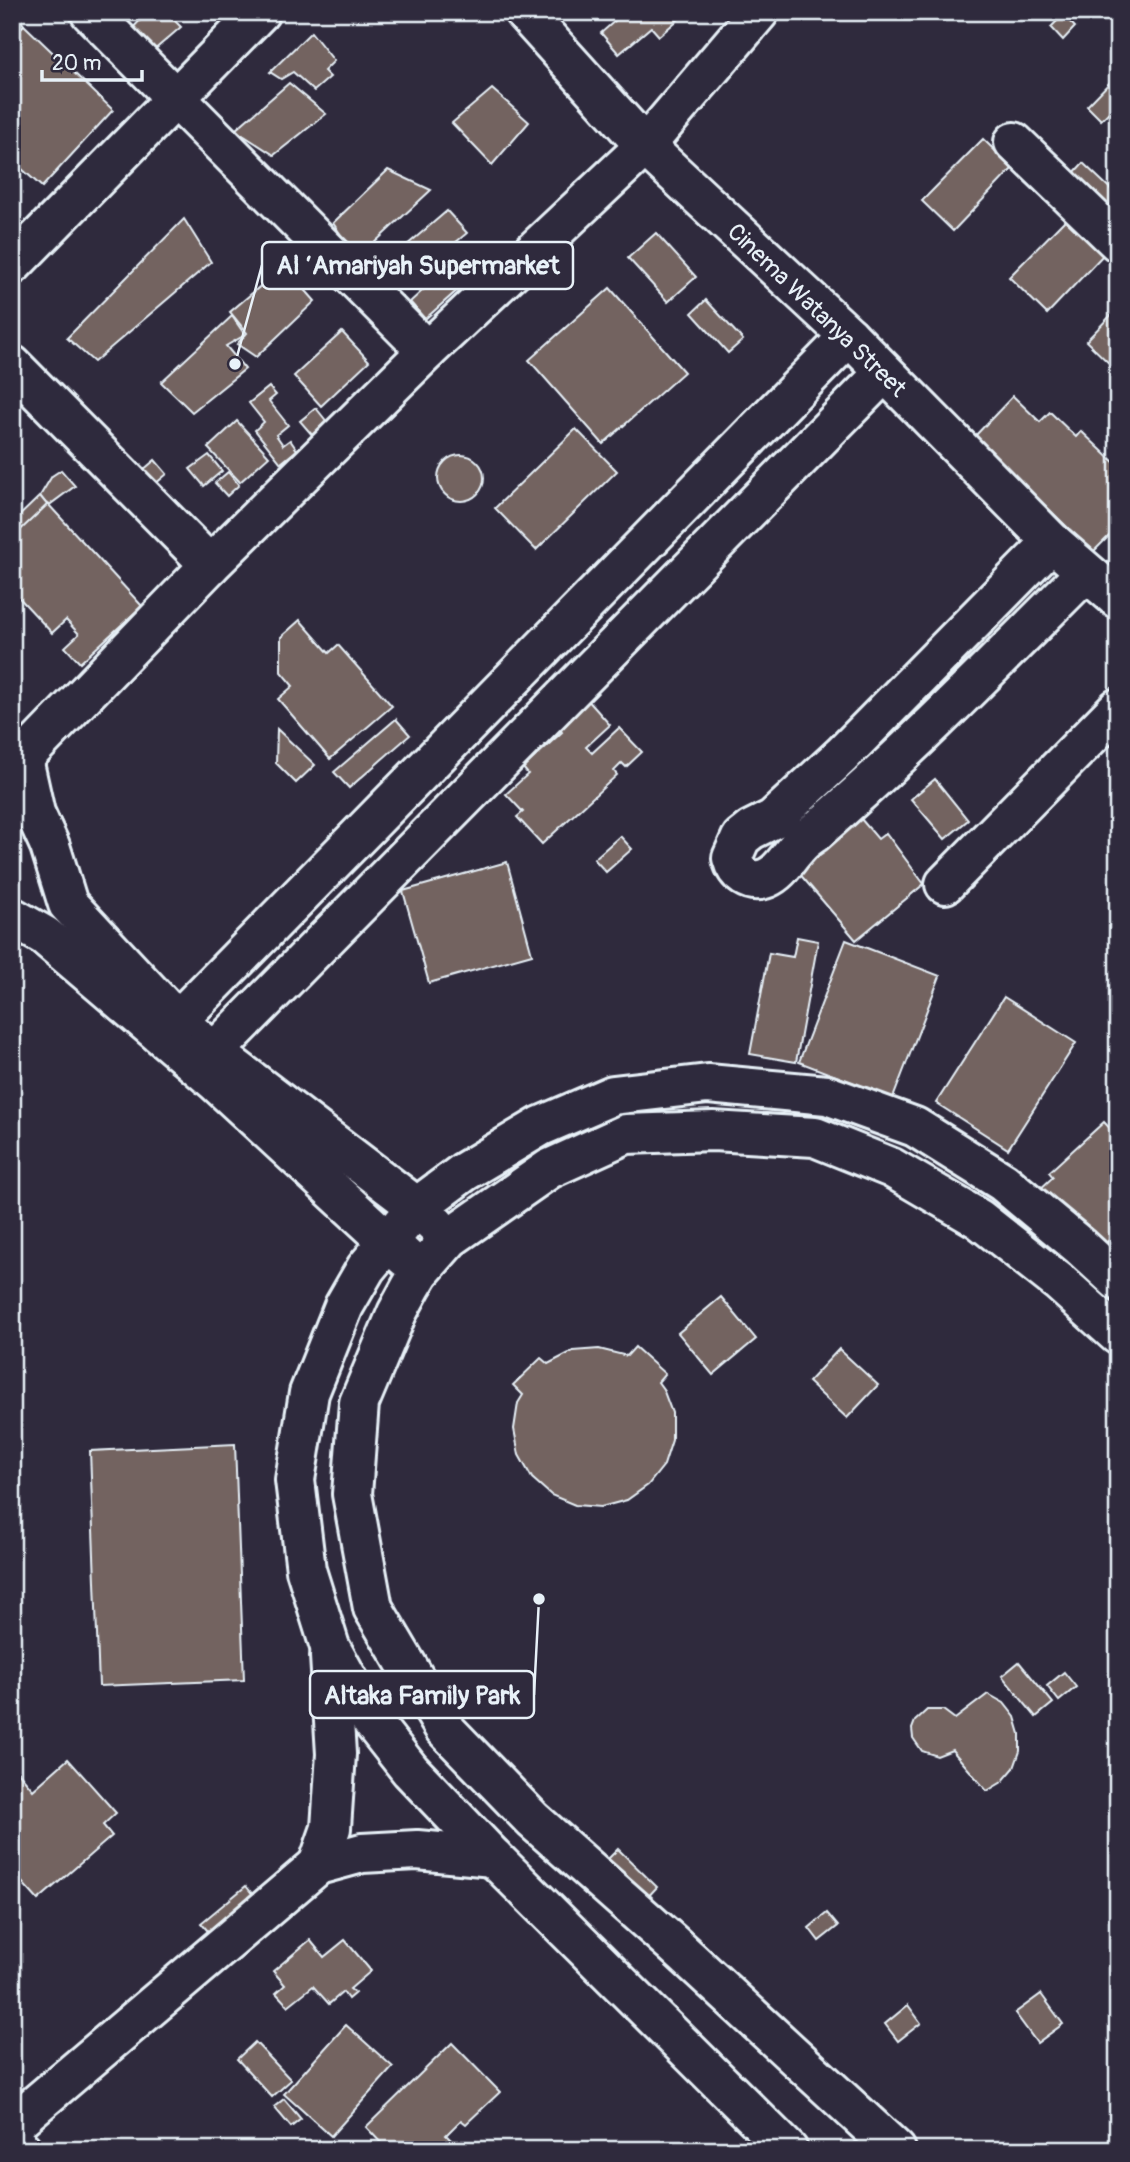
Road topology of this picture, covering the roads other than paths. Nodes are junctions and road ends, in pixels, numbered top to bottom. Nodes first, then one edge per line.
1 (90, 12) edge
2 (260, 12) edge
3 (524, 12) edge
4 (759, 12) edge
5 (174, 98) junction
6 (1014, 142) dead end
7 (645, 146) junction
8 (1118, 242) edge
9 (12, 265) edge
10 (849, 337) junction
11 (427, 351) junction
12 (12, 365) edge
13 (884, 373) junction
14 (1052, 542) junction
15 (210, 565) junction
16 (1085, 573) junction
17 (1118, 599) edge
18 (917, 680) junction
19 (1118, 708) edge
20 (947, 710) junction
21 (18, 764) edge
22 (945, 884) dead end
23 (12, 917) edge
24 (177, 1021) junction
25 (214, 1052) junction
26 (417, 1207) junction
27 (450, 1238) junction
28 (388, 1240) junction
29 (420, 1272) junction
30 (1111, 1303) edge
31 (330, 1647) junction
32 (493, 1857) junction
33 (317, 1865) junction
34 (12, 2125) edge
35 (12, 2143) edge
36 (22, 2150) edge
37 (788, 2150) edge
38 (896, 2150) edge

1 - 5 street
2 - 5 street
3 - 7 street, Cinema Watanya Street
4 - 7 street
5 - 9 street
5 - 11 street
6 - 8 street
7 - 10 street, Cinema Watanya Street
7 - 11 street
10 - 13 street, Cinema Watanya Street
10 - 24 street
11 - 15 street
12 - 15 street
13 - 14 street, Cinema Watanya Street
13 - 25 street
14 - 16 street, Cinema Watanya Street
14 - 18 street
15 - 21 street
16 - 17 street, Cinema Watanya Street
16 - 20 street
18 - 20 street
18 - 20 street
19 - 22 street
21 - 24 street
23 - 28 street
24 - 25 street
25 - 26 street
26 - 27 street
26 - 28 street
26 - 30 street
27 - 29 street
27 - 30 street
28 - 29 street
28 - 31 street
29 - 38 street
31 - 32 street
31 - 33 street
32 - 33 street
32 - 37 street
33 - 34 street
35 - 36 street

